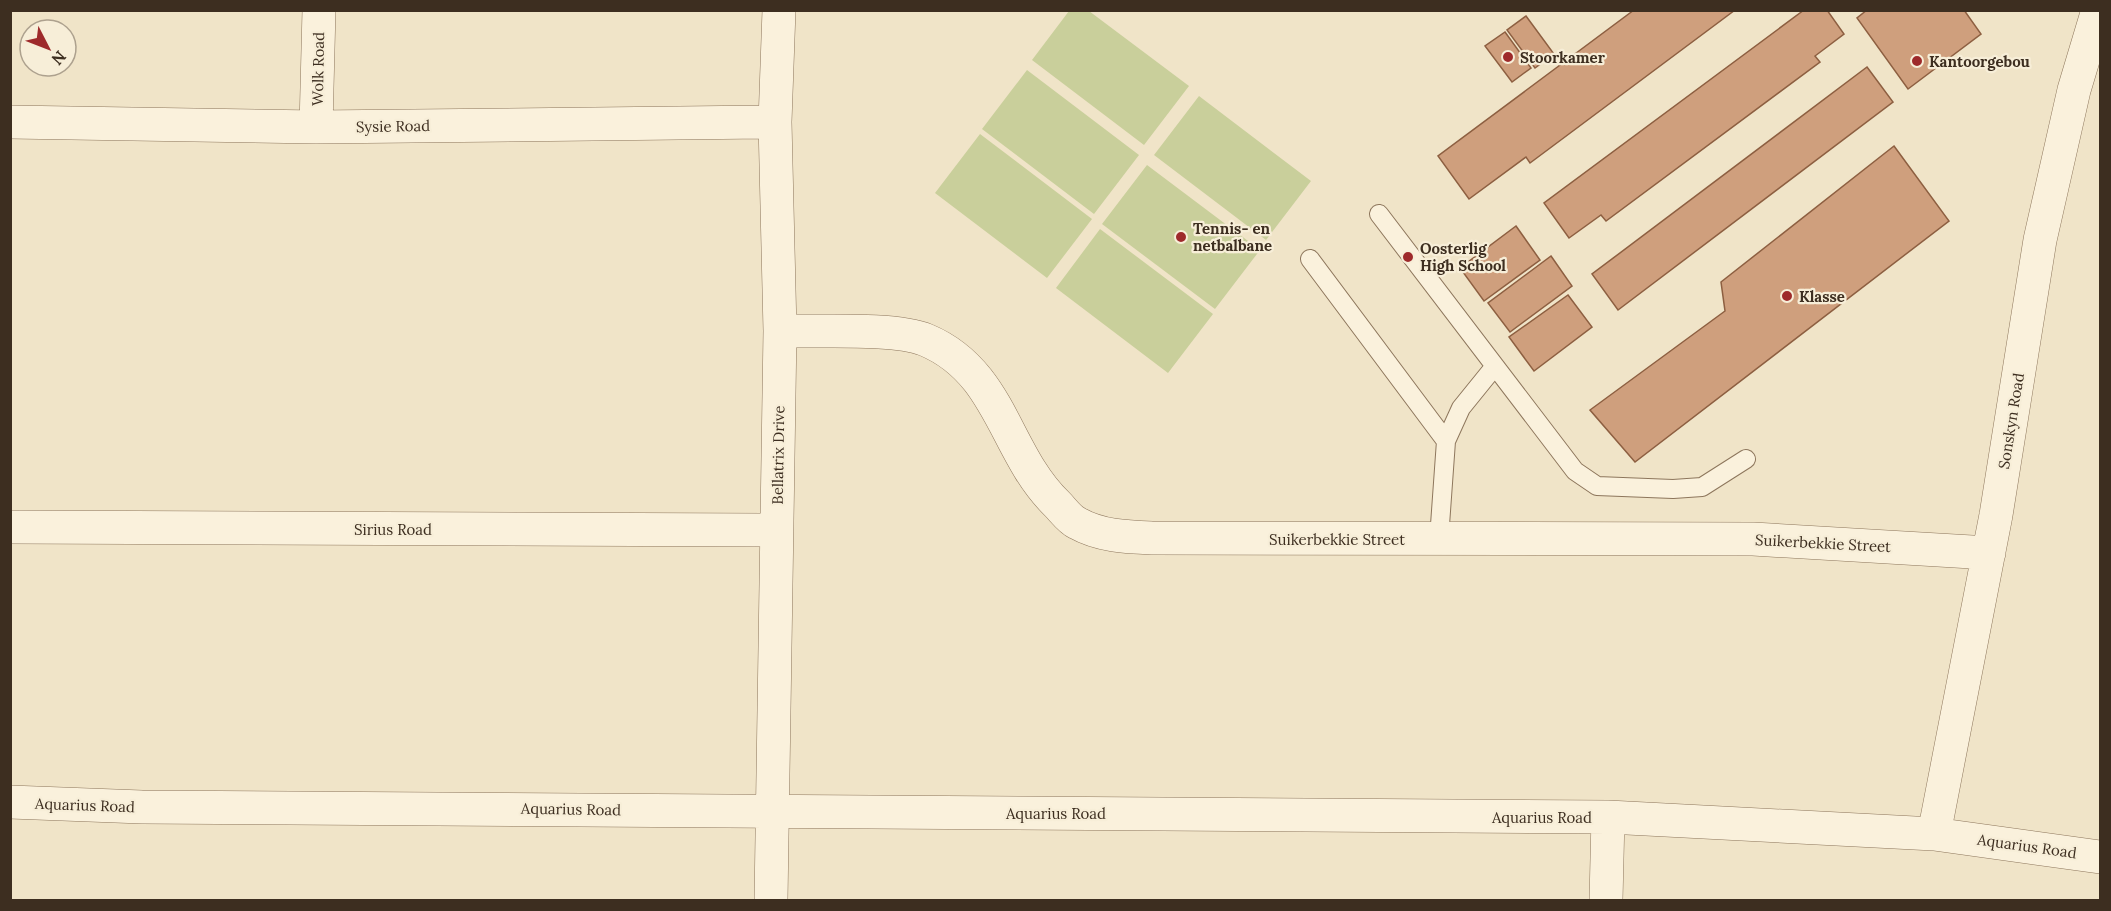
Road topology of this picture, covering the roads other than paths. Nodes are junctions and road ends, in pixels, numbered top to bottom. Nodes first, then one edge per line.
1 (319, 10) edge
2 (779, 10) edge
3 (2098, 10) edge
4 (10, 122) edge
5 (775, 122) junction
6 (316, 127) junction
7 (1379, 214) dead end
8 (1310, 259) dead end
9 (780, 331) junction
10 (1494, 366) junction
11 (1446, 441) junction
12 (1746, 459) dead end
13 (10, 527) edge
14 (776, 531) junction
15 (1439, 539) junction
16 (1989, 553) junction
17 (10, 802) edge
18 (772, 812) junction
19 (1608, 817) junction
20 (1934, 834) junction
21 (2100, 857) edge
22 (771, 900) edge
23 (1606, 900) edge

1 - 6 street, Wolk Road
2 - 5 street, Bellatrix Drive
3 - 16 street, Sonskyn Road
4 - 6 street, Sysie Road
5 - 6 street, Sysie Road
5 - 9 street, Bellatrix Drive
7 - 10 lane
8 - 11 lane
9 - 14 street, Bellatrix Drive
9 - 15 street, Suikerbekkie Street
10 - 11 lane
10 - 12 lane
11 - 15 lane
13 - 14 street, Sirius Road
14 - 18 street, Bellatrix Drive
15 - 16 street, Suikerbekkie Street
16 - 20 street, Sonskyn Road
17 - 18 street, Aquarius Road
18 - 19 street, Aquarius Road
18 - 22 street, Bellatrix Drive
19 - 20 street, Aquarius Road
19 - 23 street
20 - 21 street, Aquarius Road

